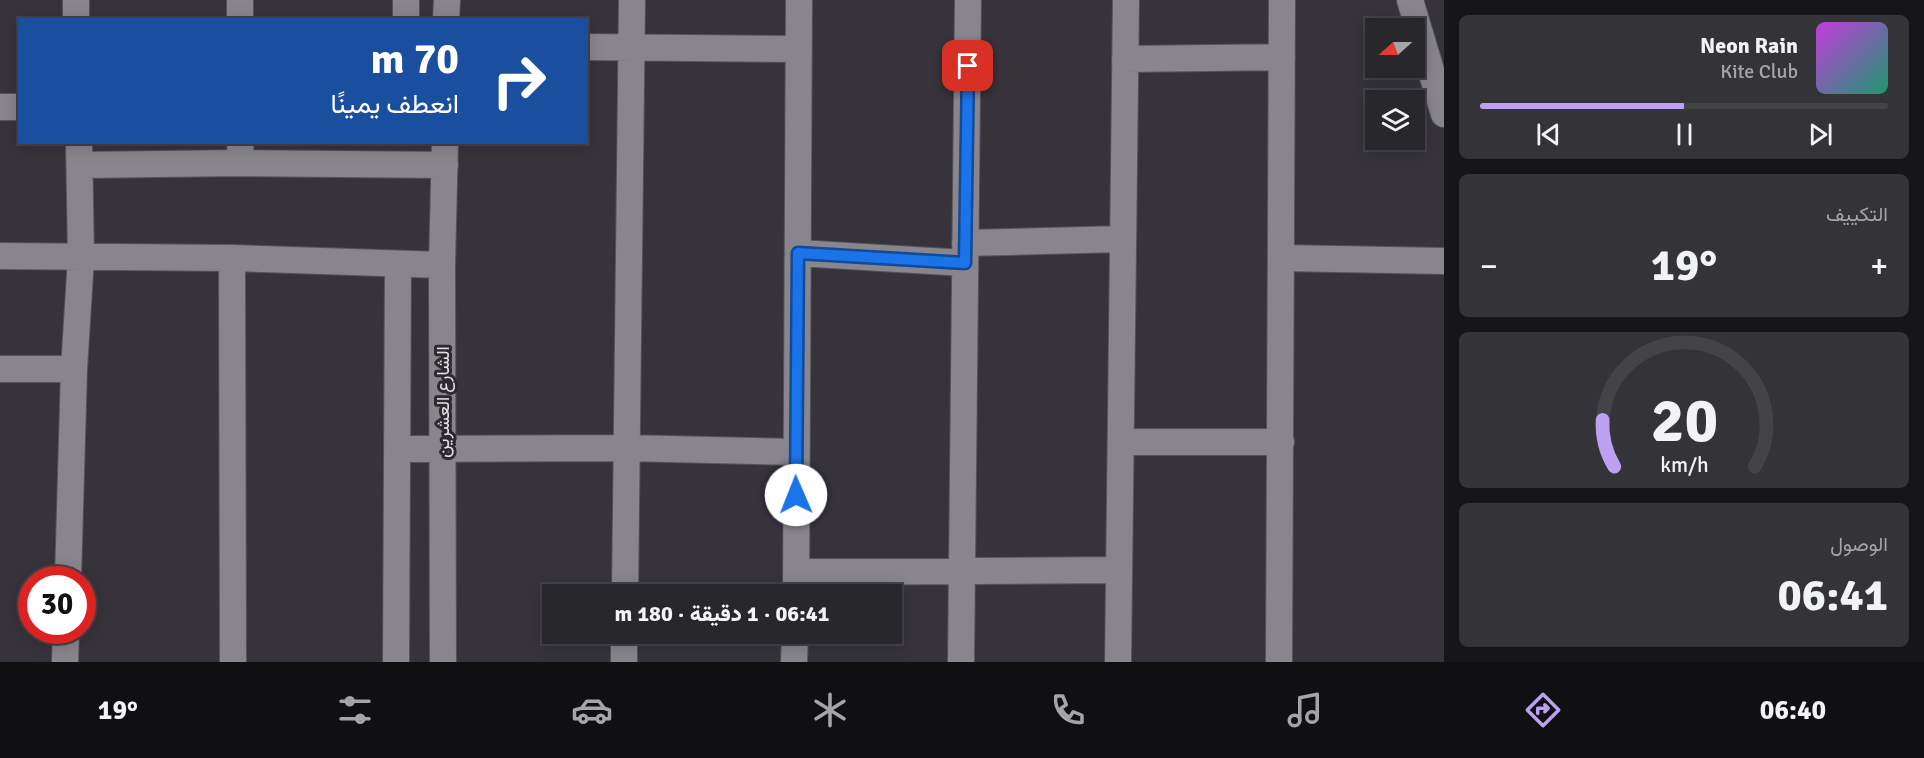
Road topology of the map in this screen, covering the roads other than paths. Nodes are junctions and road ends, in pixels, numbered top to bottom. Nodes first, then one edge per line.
1 (76, 0) edge
2 (240, 0) edge
3 (406, 0) edge
4 (447, 0) edge
5 (632, 0) edge
6 (799, 0) edge
7 (968, 0) edge
8 (1126, 0) edge
9 (1282, 0) edge
10 (1410, 0) edge
11 (76, 18) edge
12 (240, 18) edge
13 (406, 18) edge
14 (446, 18) edge
15 (588, 47) edge
16 (631, 48) junction
17 (798, 49) junction
18 (1282, 57) junction
19 (1125, 59) junction
20 (0, 107) edge
21 (18, 107) edge
22 (1444, 114) edge
23 (241, 153) edge
24 (405, 153) edge
25 (80, 154) edge
26 (445, 154) edge
27 (1122, 239) junction
28 (798, 253) junction
29 (965, 253) junction
30 (0, 256) edge
31 (81, 258) junction
32 (232, 258) junction
33 (1282, 258) junction
34 (1444, 261) edge
35 (398, 264) junction
36 (442, 265) junction
37 (0, 369) edge
38 (74, 369) junction
39 (1121, 442) junction
40 (1281, 442) junction
41 (397, 448) junction
42 (626, 448) junction
43 (444, 450) junction
44 (795, 452) junction
45 (68, 566) edge
46 (1119, 570) junction
47 (962, 573) junction
48 (796, 583) edge
49 (625, 584) edge
50 (66, 644) edge
51 (624, 644) edge
52 (795, 644) edge
53 (65, 662) edge
54 (233, 662) edge
55 (396, 662) edge
56 (443, 662) edge
57 (624, 662) edge
58 (794, 662) edge
59 (961, 662) edge
60 (1118, 662) edge
61 (1279, 662) edge

1 - 11 street
2 - 12 street
3 - 13 street
4 - 14 street
5 - 16 street
6 - 17 street
7 - 29 street
8 - 19 street
9 - 18 street
10 - 22 street
15 - 16 street
16 - 17 street
16 - 42 street
17 - 28 street
18 - 19 street
18 - 33 street
19 - 27 street
20 - 21 street
23 - 24 street
23 - 25 street
24 - 26 street
25 - 31 street
26 - 36 street, الشارع العشرين
27 - 29 street
27 - 39 street
28 - 29 street
28 - 44 street
29 - 47 street
30 - 31 street
31 - 32 street
31 - 38 street
32 - 35 street
32 - 54 street
33 - 34 street
33 - 40 street
35 - 36 street
35 - 41 street
36 - 43 street, الشارع العشرين
37 - 38 street
38 - 45 street
39 - 40 street
39 - 46 street
40 - 61 street
41 - 43 street
41 - 55 street
42 - 43 street
42 - 44 street
42 - 49 street
43 - 56 street, الشارع العشرين
44 - 48 street
46 - 47 street
46 - 60 street
47 - 48 street
47 - 59 street
50 - 53 street
51 - 57 street
52 - 58 street

